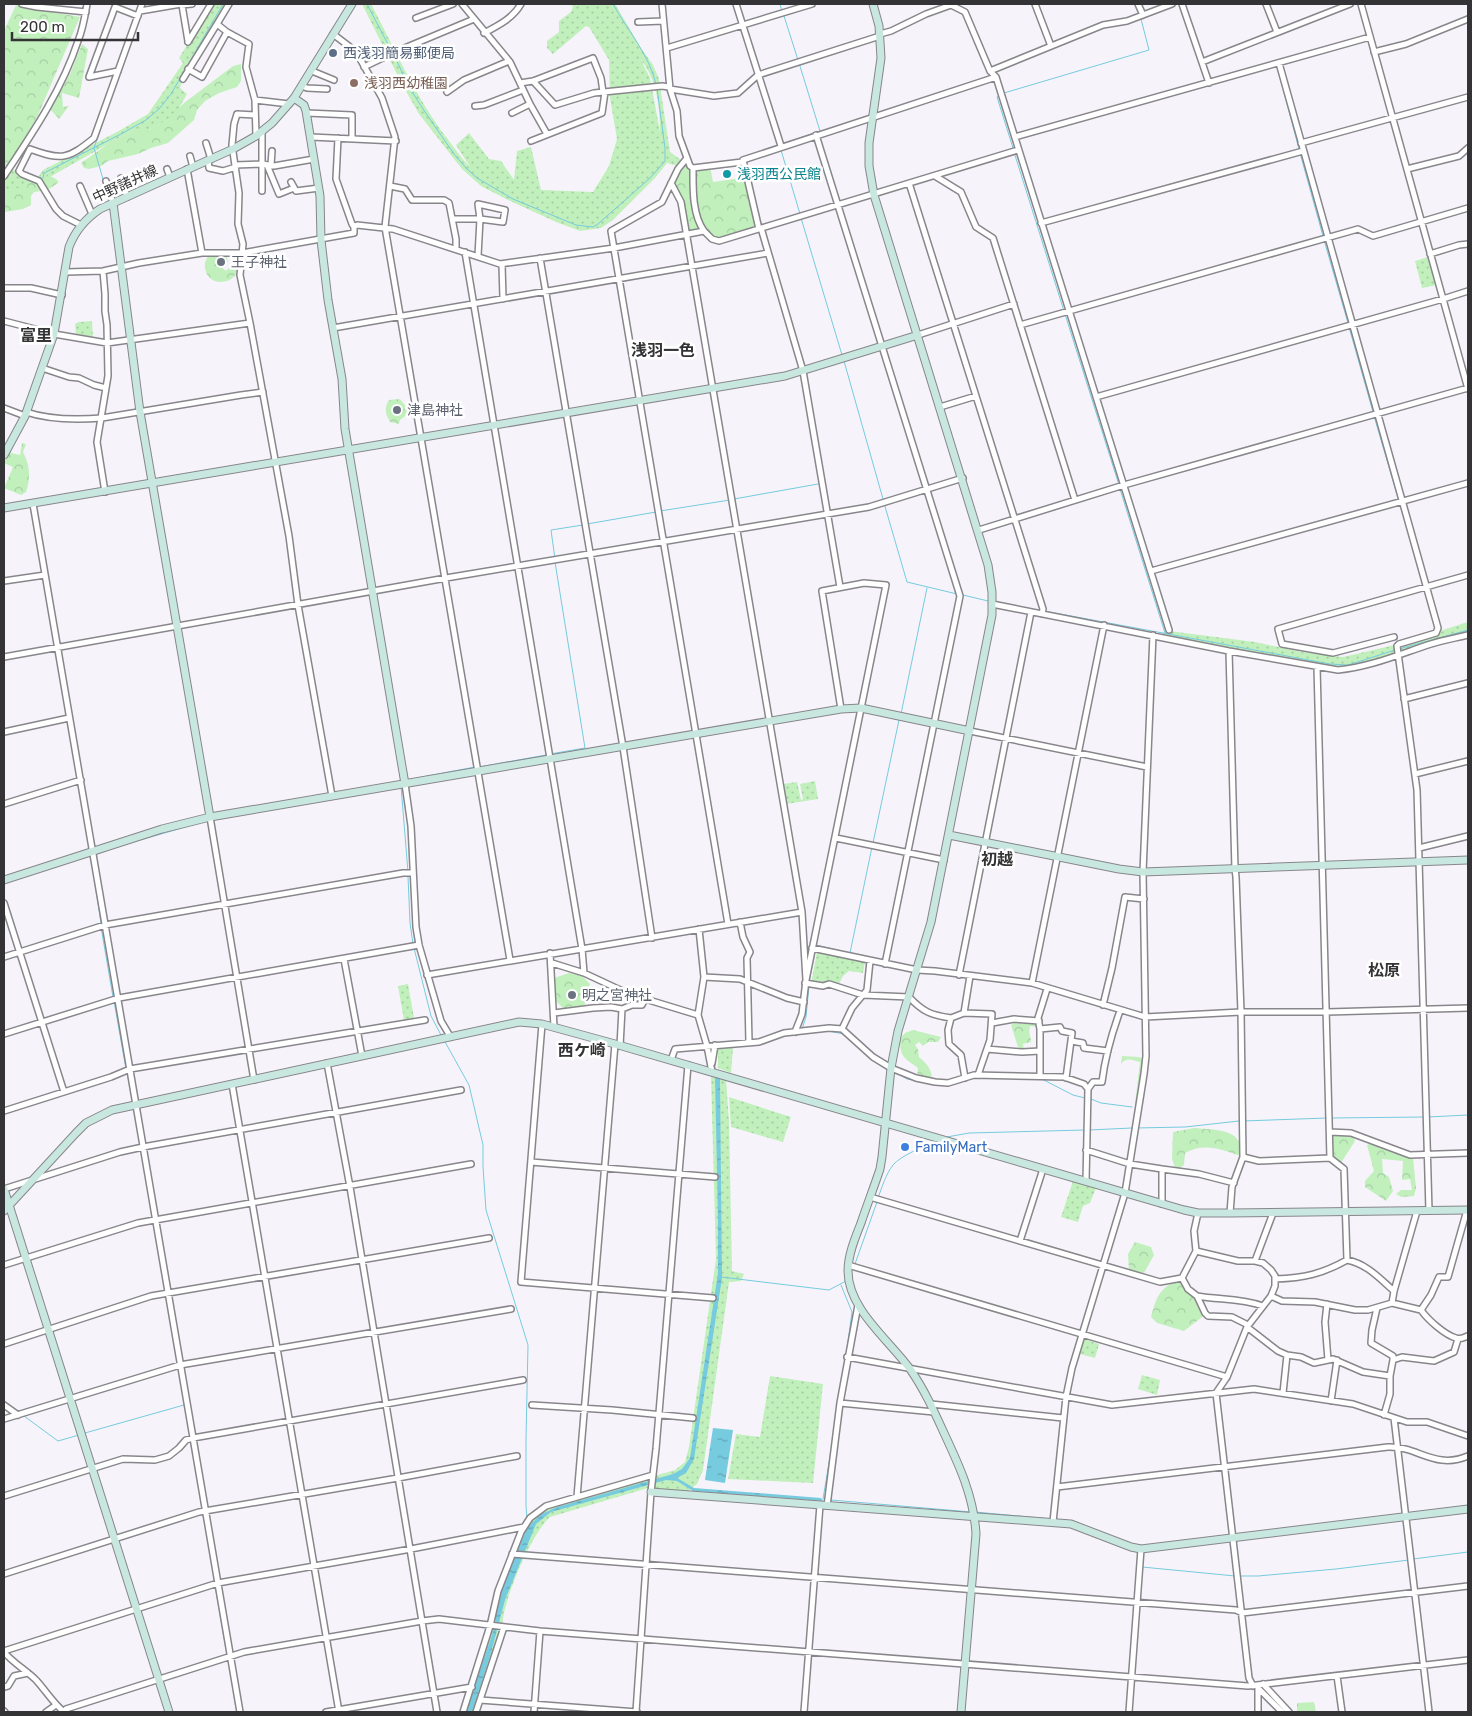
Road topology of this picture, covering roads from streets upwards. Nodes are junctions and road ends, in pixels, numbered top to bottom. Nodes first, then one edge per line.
1 (22, 4) edge
2 (87, 4) edge
3 (142, 4) edge
4 (181, 4) edge
5 (192, 4) edge
6 (211, 4) edge
7 (228, 4) edge
8 (352, 4) edge
9 (453, 4) edge
10 (462, 4) edge
11 (521, 4) edge
12 (662, 4) edge
13 (736, 4) edge
14 (812, 4) edge
15 (873, 4) edge
16 (951, 4) edge
17 (1035, 4) edge
18 (1138, 4) edge
19 (1172, 4) edge
20 (1182, 4) edge
21 (1266, 4) edge
22 (1350, 4) edge
23 (1361, 4) edge
24 (45, 6) edge
25 (86, 12) junction
26 (139, 13) junction
27 (1142, 15) junction
28 (416, 18) dead end
29 (474, 19) junction
30 (1468, 19) edge
31 (638, 22) dead end
32 (663, 22) junction
33 (217, 24) junction
34 (743, 26) junction
35 (227, 32) junction
36 (1277, 32) junction
37 (484, 33) junction
38 (333, 34) junction
39 (880, 35) junction
40 (1370, 37) junction
41 (1051, 46) junction
42 (667, 48) junction
43 (1374, 52) junction
44 (509, 60) junction
45 (1202, 62) junction
46 (1279, 63) junction
47 (364, 67) junction
48 (188, 69) junction
49 (118, 70) junction
50 (312, 70) junction
51 (990, 71) junction
52 (758, 75) junction
53 (996, 77) junction
54 (183, 79) dead end
55 (334, 80) dead end
56 (534, 81) junction
57 (520, 83) junction
58 (1209, 83) junction
59 (302, 86) junction
60 (669, 88) junction
61 (327, 89) dead end
62 (523, 90) junction
63 (446, 92) dead end
64 (604, 92) junction
65 (1468, 97) edge
66 (255, 100) junction
67 (292, 101) junction
68 (530, 104) junction
69 (475, 106) dead end
70 (307, 113) junction
71 (512, 113) dead end
72 (255, 115) junction
73 (873, 116) junction
74 (1392, 118) junction
75 (259, 134) junction
76 (547, 134) junction
77 (816, 135) junction
78 (311, 137) junction
79 (1015, 137) junction
80 (338, 138) junction
81 (352, 139) junction
82 (396, 141) junction
83 (531, 141) dead end
84 (206, 143) dead end
85 (1301, 143) junction
86 (781, 146) junction
87 (1468, 148) edge
88 (233, 149) junction
89 (1018, 150) junction
90 (272, 151) dead end
91 (1302, 151) junction
92 (190, 156) dead end
93 (687, 158) junction
94 (314, 159) junction
95 (210, 160) junction
96 (742, 162) junction
97 (267, 165) junction
98 (236, 166) junction
99 (190, 168) junction
100 (693, 168) junction
101 (167, 169) dead end
102 (1407, 169) junction
103 (4, 176) edge
104 (934, 176) junction
105 (170, 177) junction
106 (121, 178) dead end
107 (106, 181) dead end
108 (291, 182) dead end
109 (671, 183) junction
110 (910, 183) junction
111 (80, 186) dead end
112 (390, 186) junction
113 (294, 188) junction
114 (319, 188) junction
115 (262, 192) dead end
116 (874, 194) junction
117 (127, 196) junction
118 (113, 203) junction
119 (838, 205) junction
120 (1468, 208) edge
121 (92, 214) junction
122 (453, 219) junction
123 (480, 219) junction
124 (1421, 222) junction
125 (1041, 223) junction
126 (81, 225) junction
127 (354, 227) junction
128 (385, 227) junction
129 (760, 228) junction
130 (704, 231) junction
131 (686, 234) junction
132 (1328, 238) junction
133 (321, 240) junction
134 (1468, 244) edge
135 (614, 248) junction
136 (456, 250) junction
137 (465, 252) junction
138 (202, 253) junction
139 (242, 253) junction
140 (768, 253) junction
141 (1430, 254) junction
142 (478, 256) junction
143 (540, 258) junction
144 (502, 264) junction
145 (120, 266) junction
146 (692, 266) junction
147 (103, 271) junction
148 (66, 272) junction
149 (619, 279) junction
150 (4, 288) edge
151 (546, 291) junction
152 (1468, 291) edge
153 (62, 295) junction
154 (503, 299) junction
155 (1443, 299) junction
156 (474, 304) junction
157 (1014, 304) junction
158 (1069, 310) junction
159 (400, 316) junction
160 (4, 321) edge
161 (250, 323) junction
162 (953, 324) junction
163 (1020, 325) junction
164 (1352, 325) junction
165 (333, 328) junction
166 (54, 334) junction
167 (918, 335) junction
168 (131, 340) junction
169 (107, 343) junction
170 (882, 346) junction
171 (42, 368) junction
172 (803, 371) junction
173 (106, 388) junction
174 (713, 388) junction
175 (1468, 388) edge
176 (263, 392) junction
177 (976, 396) junction
178 (1096, 397) junction
179 (639, 400) junction
180 (940, 407) junction
181 (4, 408) edge
182 (140, 412) junction
183 (567, 413) junction
184 (25, 414) junction
185 (1377, 414) junction
186 (102, 418) junction
187 (494, 426) junction
188 (421, 439) junction
189 (348, 450) junction
190 (4, 455) edge
191 (274, 463) junction
192 (963, 478) junction
193 (1468, 483) edge
194 (153, 484) junction
195 (1124, 485) junction
196 (927, 489) junction
197 (106, 492) junction
198 (1075, 500) junction
199 (1402, 501) junction
200 (33, 504) junction
201 (4, 508) edge
202 (827, 514) junction
203 (1014, 519) junction
204 (736, 530) junction
205 (979, 530) junction
206 (664, 542) junction
207 (590, 554) junction
208 (518, 566) junction
209 (1151, 571) junction
210 (45, 575) junction
211 (1468, 576) edge
212 (446, 578) junction
213 (4, 581) edge
214 (840, 587) junction
215 (1426, 587) junction
216 (372, 592) junction
217 (992, 604) junction
218 (298, 605) junction
219 (1032, 612) junction
220 (1042, 614) junction
221 (1104, 625) junction
222 (176, 626) junction
223 (1169, 630) dead end
224 (1153, 635) junction
225 (1430, 635) junction
226 (1468, 635) edge
227 (1394, 637) dead end
228 (1432, 644) junction
229 (57, 648) junction
230 (1229, 651) junction
231 (1398, 655) junction
232 (4, 657) edge
233 (1318, 667) junction
234 (1468, 683) edge
235 (1404, 700) junction
236 (861, 708) junction
237 (841, 709) junction
238 (69, 718) junction
239 (769, 722) junction
240 (933, 724) junction
241 (970, 731) junction
242 (4, 732) edge
243 (696, 734) junction
244 (1006, 739) junction
245 (623, 747) junction
246 (1078, 753) junction
247 (551, 759) junction
248 (1468, 761) edge
249 (1147, 767) junction
250 (478, 771) junction
251 (1415, 774) junction
252 (81, 780) junction
253 (405, 784) junction
254 (332, 796) junction
255 (4, 804) edge
256 (210, 817) junction
257 (949, 835) junction
258 (1468, 836) edge
259 (836, 838) junction
260 (985, 842) junction
261 (1419, 848) junction
262 (94, 852) junction
263 (907, 852) junction
264 (1058, 856) junction
265 (944, 860) junction
266 (1468, 860) edge
267 (1419, 862) junction
268 (1323, 866) junction
269 (1235, 869) junction
270 (1143, 872) junction
271 (414, 873) junction
272 (4, 880) edge
273 (1144, 899) junction
274 (4, 903) edge
275 (225, 904) junction
276 (802, 912) junction
277 (740, 922) junction
278 (728, 924) junction
279 (105, 925) junction
280 (699, 929) junction
281 (652, 938) junction
282 (419, 945) junction
283 (812, 948) junction
284 (582, 949) junction
285 (20, 952) junction
286 (550, 954) junction
287 (4, 956) edge
288 (344, 959) junction
289 (510, 960) junction
290 (870, 960) junction
291 (552, 963) junction
292 (885, 964) junction
293 (917, 970) junction
294 (584, 973) junction
295 (427, 975) junction
296 (959, 975) junction
297 (970, 976) junction
298 (237, 977) junction
299 (704, 977) junction
300 (806, 981) junction
301 (748, 982) junction
302 (1032, 983) junction
303 (1047, 989) junction
304 (863, 995) junction
305 (909, 997) junction
306 (119, 998) junction
307 (645, 999) junction
308 (804, 1002) junction
309 (1103, 1005) junction
310 (1468, 1008) edge
311 (622, 1009) junction
312 (1423, 1009) junction
313 (1120, 1011) junction
314 (1241, 1012) junction
315 (1327, 1012) junction
316 (554, 1013) junction
317 (964, 1013) junction
318 (698, 1015) junction
319 (1145, 1017) junction
320 (951, 1018) junction
321 (425, 1020) dead end
322 (1039, 1021) junction
323 (41, 1023) junction
324 (992, 1023) junction
325 (542, 1024) junction
326 (554, 1027) junction
327 (842, 1029) junction
328 (1040, 1029) junction
329 (357, 1030) junction
330 (795, 1032) junction
331 (4, 1034) edge
332 (450, 1036) junction
333 (1071, 1041) junction
334 (749, 1042) junction
335 (618, 1045) junction
336 (715, 1045) junction
337 (707, 1046) junction
338 (248, 1049) junction
339 (987, 1049) junction
340 (1040, 1051) junction
341 (1108, 1051) junction
342 (362, 1056) junction
343 (671, 1060) junction
344 (327, 1063) junction
345 (688, 1065) junction
346 (891, 1068) junction
347 (130, 1069) junction
348 (712, 1070) junction
349 (978, 1075) junction
350 (1040, 1076) junction
351 (965, 1078) junction
352 (1066, 1078) junction
353 (254, 1080) junction
354 (232, 1084) junction
355 (1088, 1089) junction
356 (461, 1090) dead end
357 (64, 1092) junction
358 (136, 1105) junction
359 (4, 1111) edge
360 (337, 1114) junction
361 (886, 1123) junction
362 (240, 1131) junction
363 (1330, 1132) junction
364 (143, 1147) junction
365 (1086, 1150) junction
366 (1468, 1153) edge
367 (1427, 1154) junction
368 (1243, 1157) junction
369 (1330, 1158) junction
370 (531, 1162) junction
371 (472, 1164) dead end
372 (1130, 1164) junction
373 (604, 1168) junction
374 (1043, 1169) junction
375 (1162, 1169) junction
376 (679, 1174) junction
377 (715, 1177) dead end
378 (31, 1180) junction
379 (1086, 1181) junction
380 (1234, 1183) junction
381 (350, 1186) junction
382 (4, 1189) edge
383 (1125, 1193) junction
384 (870, 1198) junction
385 (252, 1203) junction
386 (1162, 1204) junction
387 (6, 1208) edge
388 (1468, 1210) edge
389 (1417, 1211) junction
390 (1428, 1211) junction
391 (1345, 1212) junction
392 (1198, 1213) junction
393 (1230, 1213) junction
394 (1273, 1213) junction
395 (156, 1220) junction
396 (489, 1238) dead end
397 (1020, 1241) junction
398 (1196, 1251) junction
399 (26, 1258) junction
400 (361, 1260) junction
401 (1347, 1260) junction
402 (1255, 1261) junction
403 (848, 1264) junction
404 (4, 1265) edge
405 (1103, 1266) junction
406 (265, 1276) junction
407 (1182, 1278) junction
408 (1275, 1279) junction
409 (595, 1288) junction
410 (1394, 1291) junction
411 (168, 1293) junction
412 (669, 1295) junction
413 (1197, 1296) junction
414 (1271, 1296) junction
415 (713, 1298) dead end
416 (1392, 1303) junction
417 (858, 1304) junction
418 (1326, 1304) junction
419 (1263, 1306) junction
420 (1377, 1308) junction
421 (510, 1309) dead end
422 (1421, 1310) junction
423 (1248, 1326) junction
424 (48, 1328) junction
425 (374, 1332) junction
426 (1082, 1334) junction
427 (1468, 1336) edge
428 (1458, 1338) junction
429 (4, 1344) edge
430 (277, 1348) junction
431 (1287, 1355) junction
432 (847, 1357) junction
433 (1328, 1360) junction
434 (1337, 1360) junction
435 (1393, 1360) junction
436 (180, 1365) junction
437 (910, 1369) junction
438 (1390, 1376) junction
439 (1227, 1377) junction
440 (523, 1380) dead end
441 (1216, 1393) junction
442 (1283, 1393) junction
443 (1066, 1397) junction
444 (71, 1398) junction
445 (1331, 1401) junction
446 (840, 1403) junction
447 (930, 1404) junction
448 (4, 1405) edge
449 (386, 1405) junction
450 (532, 1405) dead end
451 (585, 1409) junction
452 (934, 1412) junction
453 (18, 1415) junction
454 (659, 1415) junction
455 (1384, 1415) junction
456 (693, 1418) dead end
457 (1063, 1418) junction
458 (1394, 1418) junction
459 (4, 1419) edge
460 (290, 1420) junction
461 (1468, 1436) edge
462 (193, 1438) junction
463 (1397, 1447) junction
464 (517, 1456) dead end
465 (1468, 1456) edge
466 (92, 1468) junction
467 (1224, 1468) junction
468 (652, 1476) junction
469 (398, 1478) junction
470 (1057, 1487) junction
471 (651, 1490) junction
472 (302, 1493) junction
473 (4, 1496) edge
474 (577, 1497) junction
475 (824, 1505) junction
476 (1468, 1509) edge
477 (206, 1510) junction
478 (975, 1517) junction
479 (1406, 1517) junction
480 (1053, 1522) junction
481 (524, 1528) junction
482 (115, 1538) junction
483 (1233, 1538) junction
484 (411, 1549) junction
485 (1141, 1549) junction
486 (512, 1554) junction
487 (646, 1564) junction
488 (314, 1565) junction
489 (4, 1574) edge
490 (815, 1578) junction
491 (218, 1583) junction
492 (1468, 1586) edge
493 (971, 1590) junction
494 (1415, 1592) junction
495 (1136, 1603) junction
496 (136, 1608) junction
497 (1242, 1613) junction
498 (422, 1621) junction
499 (490, 1626) junction
500 (504, 1627) junction
501 (540, 1631) junction
502 (326, 1638) junction
503 (640, 1638) junction
504 (4, 1651) edge
505 (809, 1652) junction
506 (231, 1656) junction
507 (1468, 1660) edge
508 (965, 1665) junction
509 (1423, 1665) junction
510 (28, 1673) junction
511 (1337, 1676) junction
512 (159, 1678) junction
513 (1131, 1678) junction
514 (1258, 1686) junction
515 (472, 1687) junction
516 (4, 1688) edge
517 (434, 1694) junction
518 (480, 1700) junction
519 (535, 1704) junction
520 (56, 1705) junction
521 (339, 1711) edge
522 (46, 1712) edge
523 (64, 1712) edge
524 (170, 1712) edge
525 (240, 1712) edge
526 (326, 1712) edge
527 (437, 1712) edge
528 (463, 1712) edge
529 (476, 1712) edge
530 (534, 1712) edge
531 (637, 1712) edge
532 (804, 1712) edge
533 (961, 1712) edge
534 (1129, 1712) edge
535 (1258, 1712) edge
536 (1282, 1712) edge
537 (1289, 1712) edge
538 (1342, 1712) edge
539 (1429, 1712) edge

1 - 24 street
2 - 25 street
3 - 26 street
4 - 5 street
4 - 6 street
4 - 26 street
7 - 33 street
8 - 38 street, 中野諸井線
9 - 28 street
10 - 29 street
11 - 37 street
12 - 32 street
13 - 34 street
14 - 34 street
15 - 39 street
16 - 39 street
16 - 51 street
17 - 41 street
18 - 27 street
19 - 27 street
20 - 45 street
21 - 36 street
22 - 36 street
23 - 40 street
24 - 25 street
25 - 103 street
26 - 49 street
26 - 49 street
27 - 41 street
29 - 37 street
29 - 47 street
30 - 43 street
31 - 32 street
32 - 42 street
33 - 35 street
33 - 48 street
34 - 42 street
34 - 52 street
35 - 48 street
35 - 66 street
36 - 45 street
37 - 44 street
38 - 47 street
38 - 50 street, 中野諸井線
39 - 52 street
39 - 73 street
40 - 43 street
40 - 46 street
41 - 51 street
42 - 60 street
43 - 74 street
44 - 57 street
44 - 63 street
45 - 58 street
46 - 58 street
46 - 85 street
47 - 82 street
48 - 54 street
49 - 126 street
50 - 55 street
50 - 59 street, 中野諸井線
51 - 53 street
52 - 60 street
52 - 86 street
53 - 73 street
53 - 79 street
56 - 57 street
56 - 64 street
56 - 64 street
57 - 62 street
58 - 79 street
59 - 61 street
59 - 67 street, 中野諸井線
60 - 64 street
60 - 93 street
62 - 68 street
62 - 69 street
64 - 76 street
65 - 74 street
66 - 67 street
66 - 72 street
67 - 70 street
67 - 75 street, 中野諸井線
68 - 71 street
68 - 76 street
70 - 78 street
70 - 81 street
72 - 75 street
72 - 88 street
73 - 77 street
73 - 116 street
74 - 85 street
74 - 102 street
75 - 88 street, 中野諸井線
75 - 97 street
76 - 83 street
77 - 86 street
77 - 119 street
78 - 80 street
78 - 94 street
79 - 89 street
80 - 81 street
80 - 127 street
81 - 82 street
82 - 112 street
84 - 95 street
85 - 91 street
86 - 96 street
87 - 102 street
88 - 95 street, 中野諸井線
88 - 98 street
89 - 104 street
89 - 125 street
90 - 97 street
91 - 125 street
91 - 132 street
92 - 99 street
93 - 100 street
93 - 109 street
94 - 97 street
94 - 114 street
95 - 98 street
95 - 99 street, 中野諸井線
96 - 100 street
96 - 129 street
97 - 98 street
97 - 113 street
97 - 115 street
98 - 139 street
99 - 105 street, 中野諸井線
99 - 138 street
100 - 130 street
101 - 105 street
102 - 124 street
104 - 110 street
104 - 157 street
105 - 117 street, 中野諸井線
106 - 117 street
107 - 118 street
108 - 113 street
109 - 131 street
109 - 135 street
110 - 116 street
110 - 162 street
111 - 121 street
112 - 122 street
112 - 128 street
113 - 114 street
114 - 133 street
116 - 119 street
116 - 167 street
117 - 118 street, 中野諸井線
118 - 121 street, 中野諸井線
118 - 145 street
119 - 129 street
119 - 170 street
120 - 124 street
121 - 126 street, 中野諸井線
122 - 123 street
122 - 136 street
123 - 123 street
123 - 142 street
124 - 132 street
124 - 141 street
125 - 158 street
126 - 148 street, 中野諸井線
127 - 128 street
127 - 133 street
128 - 136 street
128 - 159 street
129 - 130 street
129 - 140 street
130 - 131 street
131 - 135 street
131 - 146 street
132 - 158 street
132 - 164 street
133 - 139 street
133 - 165 street
134 - 141 street
135 - 143 street
135 - 149 street
136 - 137 street
137 - 142 street
137 - 156 street
138 - 139 street
138 - 145 street
139 - 161 street
140 - 146 street
140 - 172 street
141 - 155 street
142 - 144 street
143 - 144 street
143 - 151 street
144 - 154 street
145 - 147 street
145 - 168 street
146 - 149 street
146 - 174 street
147 - 148 street
147 - 169 street
148 - 153 street, 中野諸井線
149 - 151 street
149 - 179 street
150 - 153 street
151 - 154 street
151 - 183 street
152 - 155 street
153 - 166 street, 中野諸井線
154 - 156 street
155 - 164 street
155 - 175 street
156 - 159 street
156 - 187 street
157 - 162 street
157 - 163 street
158 - 163 street
158 - 178 street
159 - 165 street
159 - 188 street
160 - 166 street
161 - 168 street
161 - 176 street
162 - 167 street
162 - 177 street
163 - 198 street
164 - 178 street
164 - 185 street
165 - 189 street
166 - 169 street
166 - 171 street, 中野諸井線
167 - 170 street
167 - 180 street
168 - 169 street
168 - 182 street
169 - 173 street
170 - 172 street
170 - 196 street
171 - 173 street
171 - 184 street, 中野諸井線
172 - 174 street
172 - 202 street
173 - 186 street
174 - 179 street
174 - 204 street
175 - 185 street
176 - 182 street
176 - 191 street
177 - 180 street
177 - 203 street
178 - 195 street
179 - 183 street
179 - 206 street
180 - 192 street
181 - 184 street
182 - 186 street
182 - 194 street
183 - 187 street
183 - 207 street
184 - 186 street
184 - 190 street, 中野諸井線
185 - 195 street
185 - 199 street
186 - 197 street
187 - 188 street
187 - 208 street
188 - 189 street
188 - 212 street
189 - 191 street
189 - 216 street
191 - 194 street
191 - 218 street
192 - 196 street
192 - 205 street
193 - 199 street
194 - 197 street
194 - 222 street
195 - 198 street
195 - 209 street
196 - 202 street
196 - 240 street
197 - 200 street
198 - 203 street
199 - 209 street
199 - 215 street
200 - 201 street
200 - 210 street
202 - 204 street
202 - 214 street
203 - 205 street
203 - 220 street
204 - 206 street
204 - 239 street
205 - 217 street
206 - 207 street
206 - 243 street
207 - 208 street
207 - 245 street
208 - 212 street
208 - 247 street
209 - 223 street
210 - 213 street
210 - 229 street
211 - 215 street
212 - 216 street
212 - 250 street
214 - 236 street
214 - 237 street
215 - 225 street
215 - 227 street
216 - 218 street
216 - 253 street
217 - 219 street
217 - 241 street
218 - 222 street
218 - 254 street
219 - 220 street
219 - 244 street
220 - 221 street
221 - 224 street
221 - 246 street
222 - 229 street
222 - 256 street
224 - 230 street
224 - 249 street
225 - 228 street
225 - 231 street
226 - 228 street
228 - 231 street
229 - 232 street
229 - 238 street
230 - 233 street
230 - 269 street
231 - 233 street
231 - 235 street
233 - 268 street
234 - 235 street
235 - 251 street
236 - 237 street
236 - 240 street
236 - 259 street
237 - 239 street
238 - 242 street
238 - 252 street
239 - 243 street
239 - 276 street
240 - 241 street
240 - 263 street
241 - 244 street
241 - 257 street
243 - 245 street
243 - 278 street
244 - 246 street
244 - 260 street
245 - 247 street
245 - 281 street
246 - 249 street
246 - 264 street
247 - 250 street
247 - 284 street
248 - 251 street
249 - 270 street
250 - 253 street
250 - 289 street
251 - 261 street
252 - 255 street
252 - 262 street
253 - 254 street
253 - 271 street
254 - 256 street
256 - 262 street
256 - 275 street
257 - 260 street
257 - 265 street
258 - 261 street
259 - 263 street
259 - 283 street
260 - 264 street
260 - 296 street
261 - 267 street
262 - 272 street
262 - 279 street
263 - 265 street
263 - 292 street
264 - 270 street
264 - 302 street
265 - 293 street
266 - 267 street
267 - 268 street
267 - 312 street
268 - 269 street
268 - 315 street
269 - 270 street
269 - 314 street
270 - 273 street
271 - 275 street
271 - 282 street
273 - 309 street
273 - 319 street
274 - 285 street
275 - 279 street
275 - 298 street
276 - 277 street
276 - 300 street
277 - 278 street
277 - 301 street
278 - 280 street
279 - 285 street
279 - 306 street
280 - 281 street
280 - 299 street
281 - 284 street
282 - 288 street
282 - 295 street
283 - 290 street
283 - 300 street
284 - 286 street
284 - 294 street
285 - 287 street
285 - 323 street
286 - 289 street
286 - 291 street
288 - 298 street
288 - 329 street
289 - 295 street
290 - 292 street
290 - 304 street
291 - 294 street
291 - 316 street
292 - 293 street
293 - 296 street
293 - 305 street
294 - 307 street
295 - 332 street
296 - 297 street
297 - 302 street
297 - 317 street
298 - 306 street
298 - 338 street
299 - 301 street
299 - 318 street
300 - 304 street
300 - 308 street
301 - 308 street
301 - 334 street
302 - 303 street
303 - 309 street
303 - 322 street
304 - 305 street
304 - 327 street
305 - 320 street
305 - 346 street
306 - 323 street
306 - 347 street
307 - 311 street
307 - 318 street
308 - 330 street
309 - 313 street
310 - 312 street
311 - 316 street
311 - 335 street
312 - 315 street
312 - 367 street
313 - 319 street
313 - 341 street
314 - 315 street
314 - 319 street
314 - 368 street
315 - 363 street
316 - 326 street
317 - 320 street
317 - 324 street
318 - 337 street
319 - 372 street
320 - 351 street
321 - 329 street
322 - 324 street
322 - 328 street
323 - 331 street
323 - 357 street
324 - 339 street
325 - 326 street
325 - 332 street
325 - 370 street
326 - 335 street
327 - 330 street
327 - 346 street
328 - 333 street
328 - 340 street
329 - 338 street
329 - 342 street
330 - 334 street
332 - 342 street
333 - 341 street
333 - 352 street
334 - 336 street
335 - 343 street
335 - 373 street
336 - 337 street
336 - 348 street
337 - 343 street
337 - 348 street
338 - 347 street
338 - 353 street
339 - 340 street
339 - 349 street
340 - 350 street
341 - 355 street
342 - 344 street
343 - 345 street
344 - 353 street
344 - 360 street
345 - 348 street
345 - 376 street
346 - 351 street
346 - 361 street
347 - 357 street
347 - 358 street
348 - 361 street
349 - 350 street
349 - 351 street
350 - 352 street
352 - 355 street
353 - 354 street
354 - 358 street
354 - 362 street
355 - 365 street
356 - 360 street
357 - 359 street
358 - 364 street
358 - 378 street
360 - 362 street
360 - 381 street
361 - 374 street
361 - 384 street
362 - 364 street
362 - 385 street
363 - 367 street
363 - 369 street
364 - 378 street
364 - 395 street
365 - 372 street
365 - 379 street
366 - 367 street
367 - 390 street
368 - 369 street
368 - 380 street
369 - 391 street
370 - 373 street
370 - 409 street
371 - 381 street
372 - 375 street
372 - 383 street
373 - 376 street
373 - 409 street
374 - 379 street
374 - 397 street
375 - 380 street
375 - 386 street
376 - 377 street
376 - 412 street
378 - 382 street
378 - 387 street
379 - 383 street
380 - 393 street
381 - 385 street
381 - 400 street
382 - 387 street
383 - 386 street
383 - 405 street
384 - 397 street
384 - 403 street
385 - 395 street
385 - 406 street
386 - 392 street
387 - 399 street
388 - 390 street
388 - 422 street
389 - 390 street
389 - 391 street
389 - 410 street
391 - 394 street
391 - 401 street
392 - 393 street
392 - 398 street
393 - 394 street
394 - 402 street
395 - 399 street
395 - 411 street
396 - 400 street
397 - 405 street
398 - 402 street
398 - 407 street
399 - 404 street
399 - 424 street
400 - 406 street
400 - 425 street
401 - 408 street
401 - 410 street
402 - 408 street
403 - 417 street
403 - 426 street
405 - 407 street
405 - 426 street
406 - 411 street
406 - 430 street
407 - 413 street
408 - 414 street
409 - 412 street
409 - 451 street
410 - 416 street
411 - 424 street
411 - 436 street
412 - 415 street
412 - 454 street
413 - 419 street
413 - 423 street
414 - 418 street
414 - 419 street
416 - 420 street
416 - 422 street
417 - 432 street
417 - 437 street
418 - 420 street
418 - 433 street
419 - 423 street
420 - 435 street
421 - 425 street
422 - 428 street
423 - 431 street
423 - 439 street
424 - 429 street
424 - 444 street
425 - 430 street
425 - 449 street
426 - 439 street
426 - 443 street
427 - 428 street
428 - 435 street
430 - 436 street
430 - 460 street
431 - 433 street
431 - 442 street
432 - 437 street
432 - 446 street
433 - 434 street
434 - 438 street
434 - 445 street
435 - 438 street
436 - 444 street
436 - 462 street
437 - 443 street
437 - 447 street
438 - 455 street
439 - 441 street
440 - 449 street
441 - 442 street
441 - 443 street
441 - 467 street
442 - 445 street
443 - 457 street
444 - 453 street
444 - 466 street
445 - 455 street
446 - 452 street
446 - 475 street
447 - 452 street
447 - 457 street
448 - 453 street
449 - 460 street
449 - 469 street
450 - 451 street
451 - 454 street
451 - 474 street
452 - 478 street
453 - 459 street
454 - 456 street
454 - 468 street
455 - 458 street
457 - 470 street
458 - 461 street
458 - 463 street
460 - 462 street
460 - 472 street
462 - 466 street
462 - 477 street
463 - 465 street
463 - 467 street
463 - 479 street
464 - 469 street
466 - 473 street
466 - 482 street
467 - 470 street
467 - 483 street
468 - 471 street
468 - 474 street
469 - 472 street
469 - 484 street
470 - 480 street
471 - 475 street
471 - 487 street
472 - 477 street
472 - 488 street
474 - 481 street
475 - 478 street
475 - 490 street
476 - 479 street
477 - 482 street
477 - 491 street
478 - 480 street
478 - 493 street
479 - 483 street
479 - 494 street
480 - 485 street
481 - 484 street
481 - 486 street
482 - 489 street
482 - 496 street
483 - 485 street
483 - 497 street
484 - 488 street
484 - 498 street
485 - 495 street
486 - 487 street
486 - 499 street
487 - 490 street
487 - 503 street
488 - 491 street
488 - 502 street
490 - 493 street
490 - 505 street
491 - 496 street
491 - 506 street
492 - 494 street
493 - 495 street
493 - 508 street
494 - 497 street
494 - 509 street
495 - 497 street
495 - 513 street
496 - 504 street
496 - 512 street
497 - 514 street
498 - 499 street
498 - 502 street
498 - 517 street
499 - 500 street
499 - 515 street
500 - 501 street
500 - 518 street
501 - 503 street
501 - 519 street
502 - 506 street
502 - 521 street
503 - 505 street
503 - 531 street
504 - 510 street
505 - 508 street
505 - 532 street
506 - 512 street
506 - 525 street
507 - 509 street
508 - 513 street
508 - 533 street
509 - 511 street
509 - 539 street
510 - 516 street
510 - 520 street
511 - 514 street
511 - 538 street
512 - 523 street
512 - 524 street
513 - 514 street
513 - 534 street
514 - 535 street
514 - 536 street
514 - 537 street
515 - 517 street
515 - 528 street
517 - 521 street
517 - 527 street
518 - 519 street
518 - 529 street
519 - 530 street
519 - 531 street
520 - 522 street
520 - 523 street
521 - 526 street

